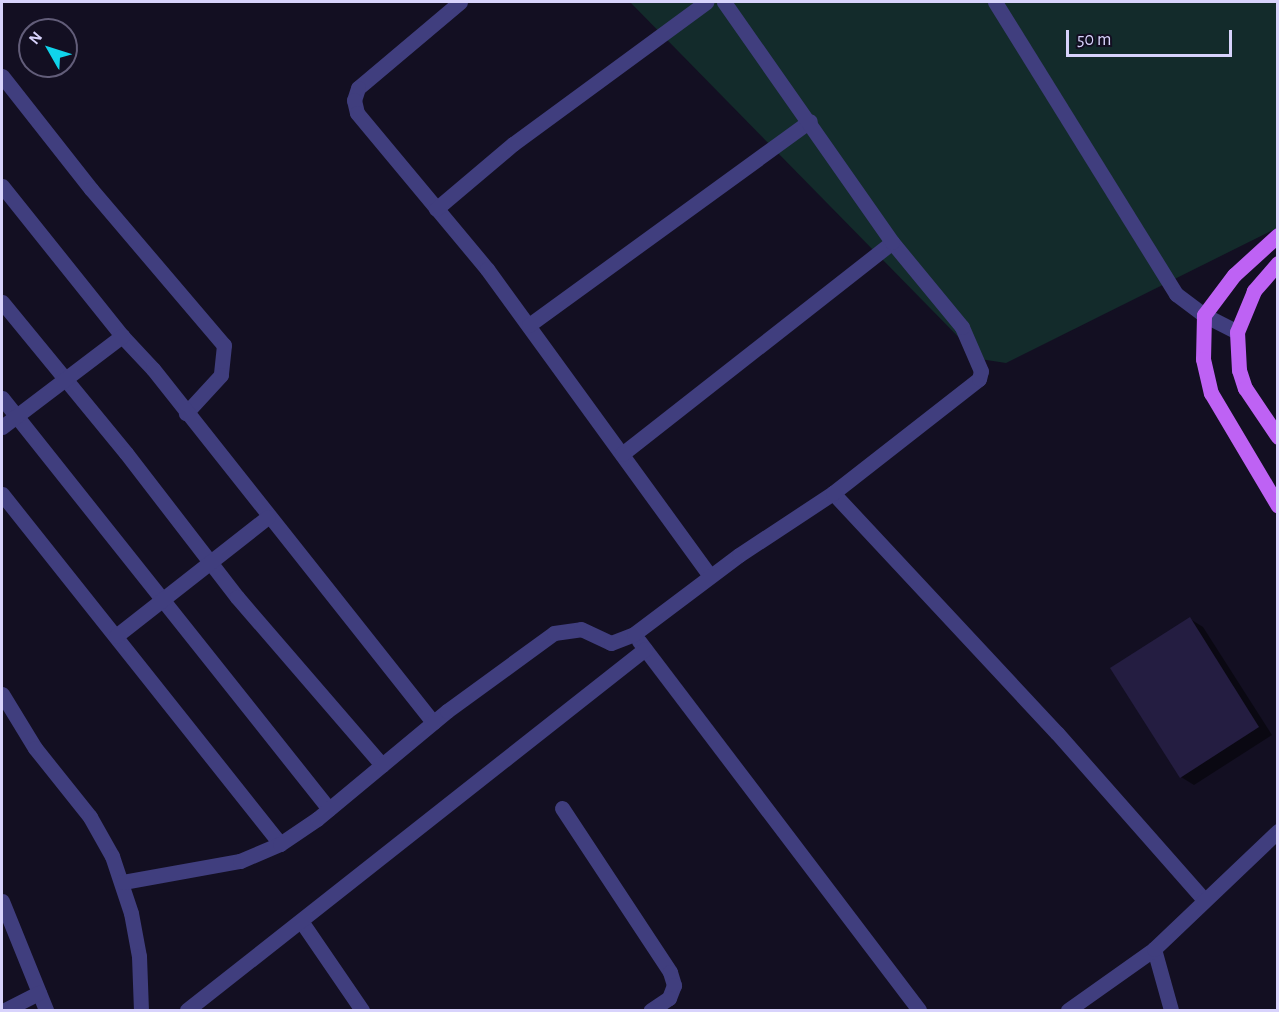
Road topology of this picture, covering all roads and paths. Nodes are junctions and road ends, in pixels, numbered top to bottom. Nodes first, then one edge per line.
1 (460, 2) edge
2 (706, 2) edge
3 (724, 2) edge
4 (995, 2) edge
5 (2, 76) edge
6 (810, 121) junction
7 (2, 186) edge
8 (436, 209) junction
9 (1278, 235) edge
10 (892, 242) junction
11 (1278, 263) edge
12 (2, 302) edge
13 (1204, 315) junction
14 (529, 325) junction
15 (1237, 332) junction
16 (122, 336) junction
17 (64, 379) junction
18 (2, 398) edge
19 (186, 413) junction
20 (15, 415) junction
21 (2, 427) edge
22 (1278, 437) edge
23 (622, 454) junction
24 (833, 493) junction
25 (2, 494) edge
26 (1278, 506) edge
27 (268, 517) junction
28 (210, 564) junction
29 (710, 576) junction
30 (162, 599) junction
31 (634, 634) junction
32 (116, 636) junction
33 (645, 649) junction
34 (3, 699) edge
35 (433, 722) junction
36 (382, 765) junction
37 (562, 808) dead end
38 (329, 809) junction
39 (1278, 831) edge
40 (280, 844) junction
41 (123, 882) junction
42 (1204, 900) junction
43 (2, 901) edge
44 (301, 921) junction
45 (1154, 949) junction
46 (39, 993) junction
47 (5, 1011) edge
48 (46, 1011) edge
49 (141, 1011) edge
50 (187, 1011) edge
51 (362, 1011) edge
52 (651, 1011) edge
53 (919, 1011) edge
54 (1068, 1011) edge
55 (1171, 1011) edge

1 - 8 street
2 - 8 street
3 - 6 street
4 - 13 street
5 - 19 street
6 - 10 street
6 - 14 street
7 - 16 street
8 - 14 street
9 - 13 main road
10 - 23 street
10 - 24 street
11 - 15 main road
12 - 17 street
13 - 15 street
13 - 26 main road
14 - 23 street
15 - 22 main road
16 - 17 street
16 - 19 street
17 - 20 street
17 - 28 street
18 - 20 street
19 - 27 street
20 - 21 street
20 - 30 street
23 - 29 street
24 - 29 street
24 - 42 street
25 - 32 street
27 - 28 street
27 - 35 street
28 - 30 street
28 - 36 street
29 - 31 street
30 - 32 street
30 - 38 street
31 - 33 street
31 - 35 street
32 - 40 street
33 - 44 street
33 - 53 street
34 - 41 street
35 - 36 street
36 - 38 street
37 - 52 street
38 - 40 street
39 - 42 street
40 - 41 street
41 - 49 street
42 - 45 street
43 - 46 street
44 - 50 street
44 - 51 street
45 - 54 street
45 - 55 street
46 - 47 street
46 - 48 street

